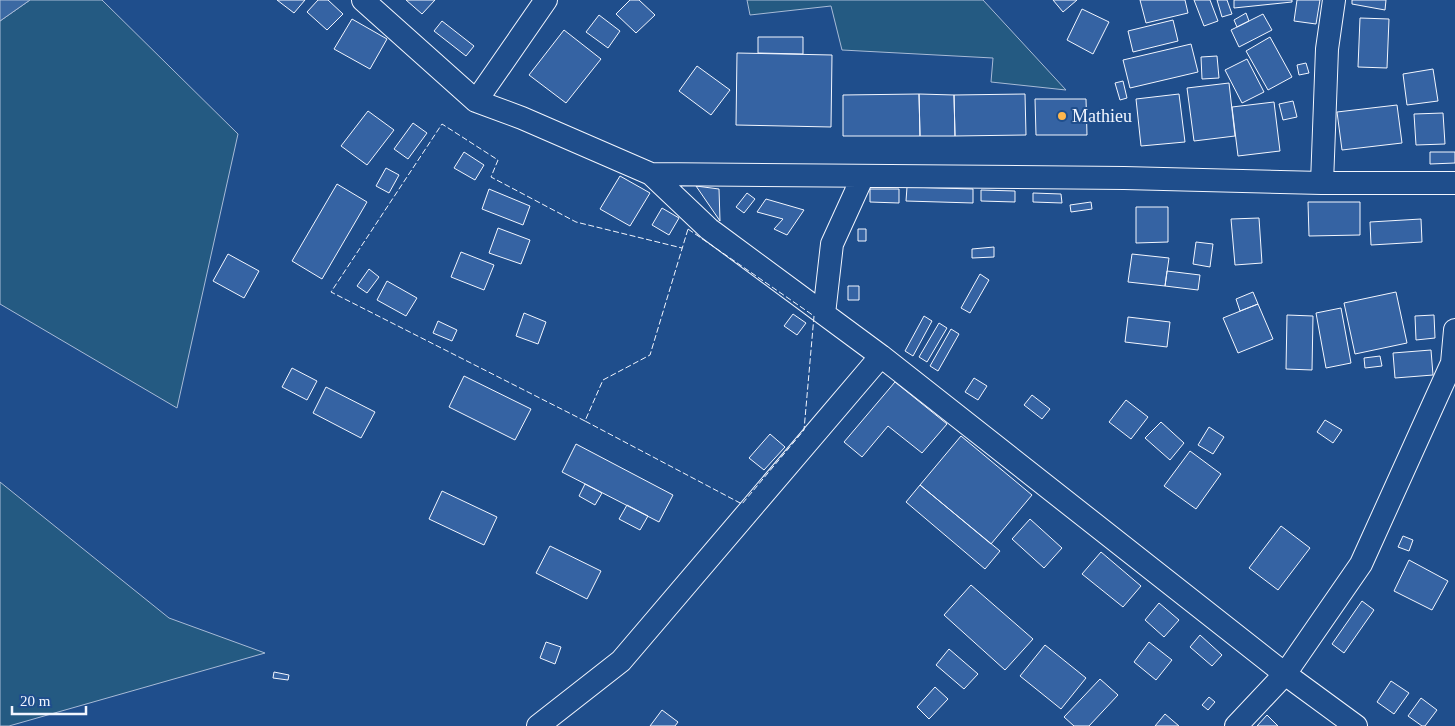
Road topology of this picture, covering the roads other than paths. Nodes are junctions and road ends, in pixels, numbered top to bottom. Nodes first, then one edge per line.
1 (363, 0) edge
2 (546, 0) edge
3 (1334, 0) edge
4 (476, 101) junction
5 (651, 174) junction
6 (863, 176) junction
7 (1322, 183) junction
8 (1455, 183) edge
9 (824, 314) junction
10 (1455, 330) edge
11 (881, 356) junction
12 (1285, 674) junction
13 (538, 726) edge
14 (1236, 726) edge
15 (1356, 726) edge

1 - 4 street
2 - 4 street
3 - 7 street
4 - 5 street
5 - 6 street
5 - 9 street
6 - 7 street
6 - 9 street
7 - 8 street
9 - 11 street
10 - 12 street
11 - 12 street
11 - 13 street
12 - 14 street
12 - 15 street

